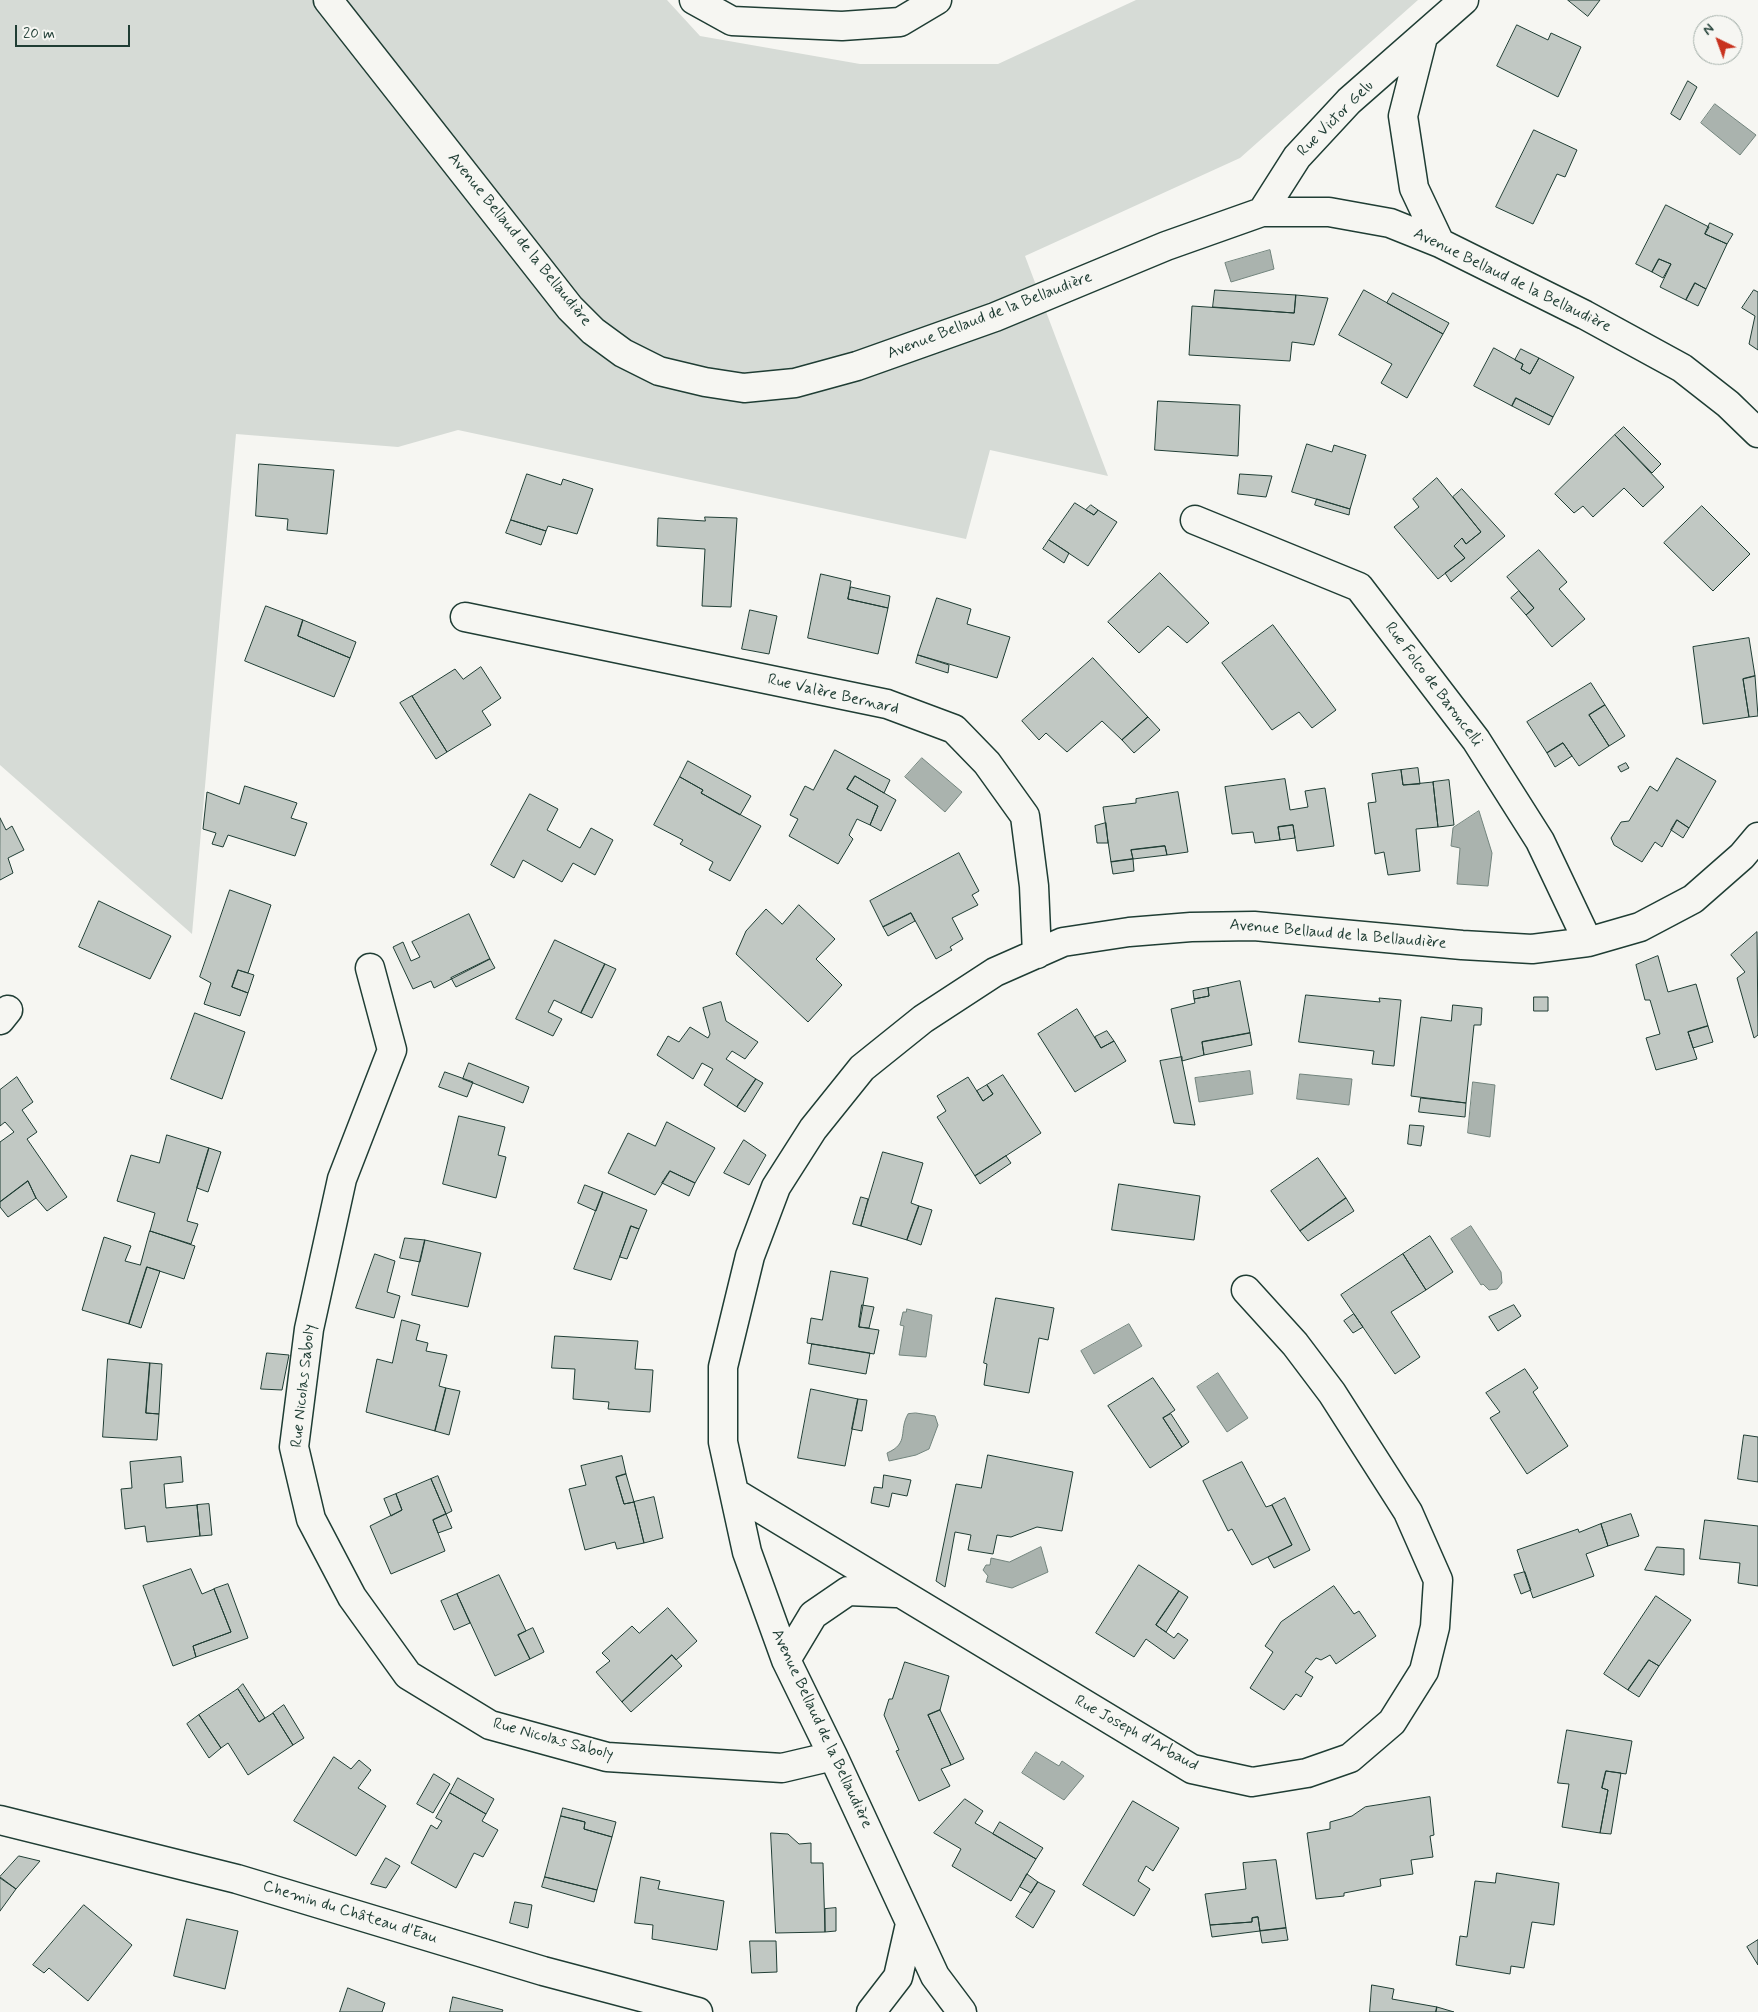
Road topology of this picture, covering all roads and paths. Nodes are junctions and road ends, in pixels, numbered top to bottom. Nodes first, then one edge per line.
1 (328, 0) edge
2 (694, 0) edge
3 (937, 0) edge
4 (1464, 0) edge
5 (1423, 37) junction
6 (1262, 212) junction
7 (1440, 243) junction
8 (1758, 433) edge
9 (1194, 520) dead end
10 (465, 617) dead end
11 (1758, 837) edge
12 (1588, 942) junction
13 (1036, 954) junction
14 (370, 968) dead end
15 (1246, 1290) dead end
16 (735, 1493) junction
17 (898, 1593) junction
18 (786, 1660) junction
19 (833, 1756) junction
20 (0, 1820) edge
21 (910, 1924) junction
22 (935, 1976) junction
23 (698, 2012) edge
24 (871, 2012) edge
25 (942, 2012) edge
26 (962, 2012) edge

1 - 6 street, Avenue Bellaud de la Bellaudière
2 - 3 street
4 - 5 street, Rue Victor Gelu
5 - 6 street, Rue Victor Gelu
5 - 7 street
6 - 7 street, Avenue Bellaud de la Bellaudière
7 - 8 street, Avenue Bellaud de la Bellaudière
9 - 12 street, Rue Folco de Baroncelli
10 - 13 street, Rue Valère Bernard
11 - 12 street, Avenue Bellaud de la Bellaudière
12 - 13 street, Avenue Bellaud de la Bellaudière
13 - 16 street, Avenue Bellaud de la Bellaudière
14 - 19 street, Rue Nicolas Saboly
15 - 17 street, Rue Joseph d'Arbaud
16 - 17 street, Rue Joseph d'Arbaud
16 - 18 street, Avenue Bellaud de la Bellaudière
17 - 18 street, Rue Joseph d'Arbaud
18 - 19 street, Avenue Bellaud de la Bellaudière
19 - 21 street, Avenue Bellaud de la Bellaudière
20 - 23 street, Chemin du Château d'Eau
21 - 22 street, Avenue Bellaud de la Bellaudière
21 - 24 street
22 - 25 street, Avenue Bellaud de la Bellaudière
22 - 26 street, Avenue Bellaud de la Bellaudière

